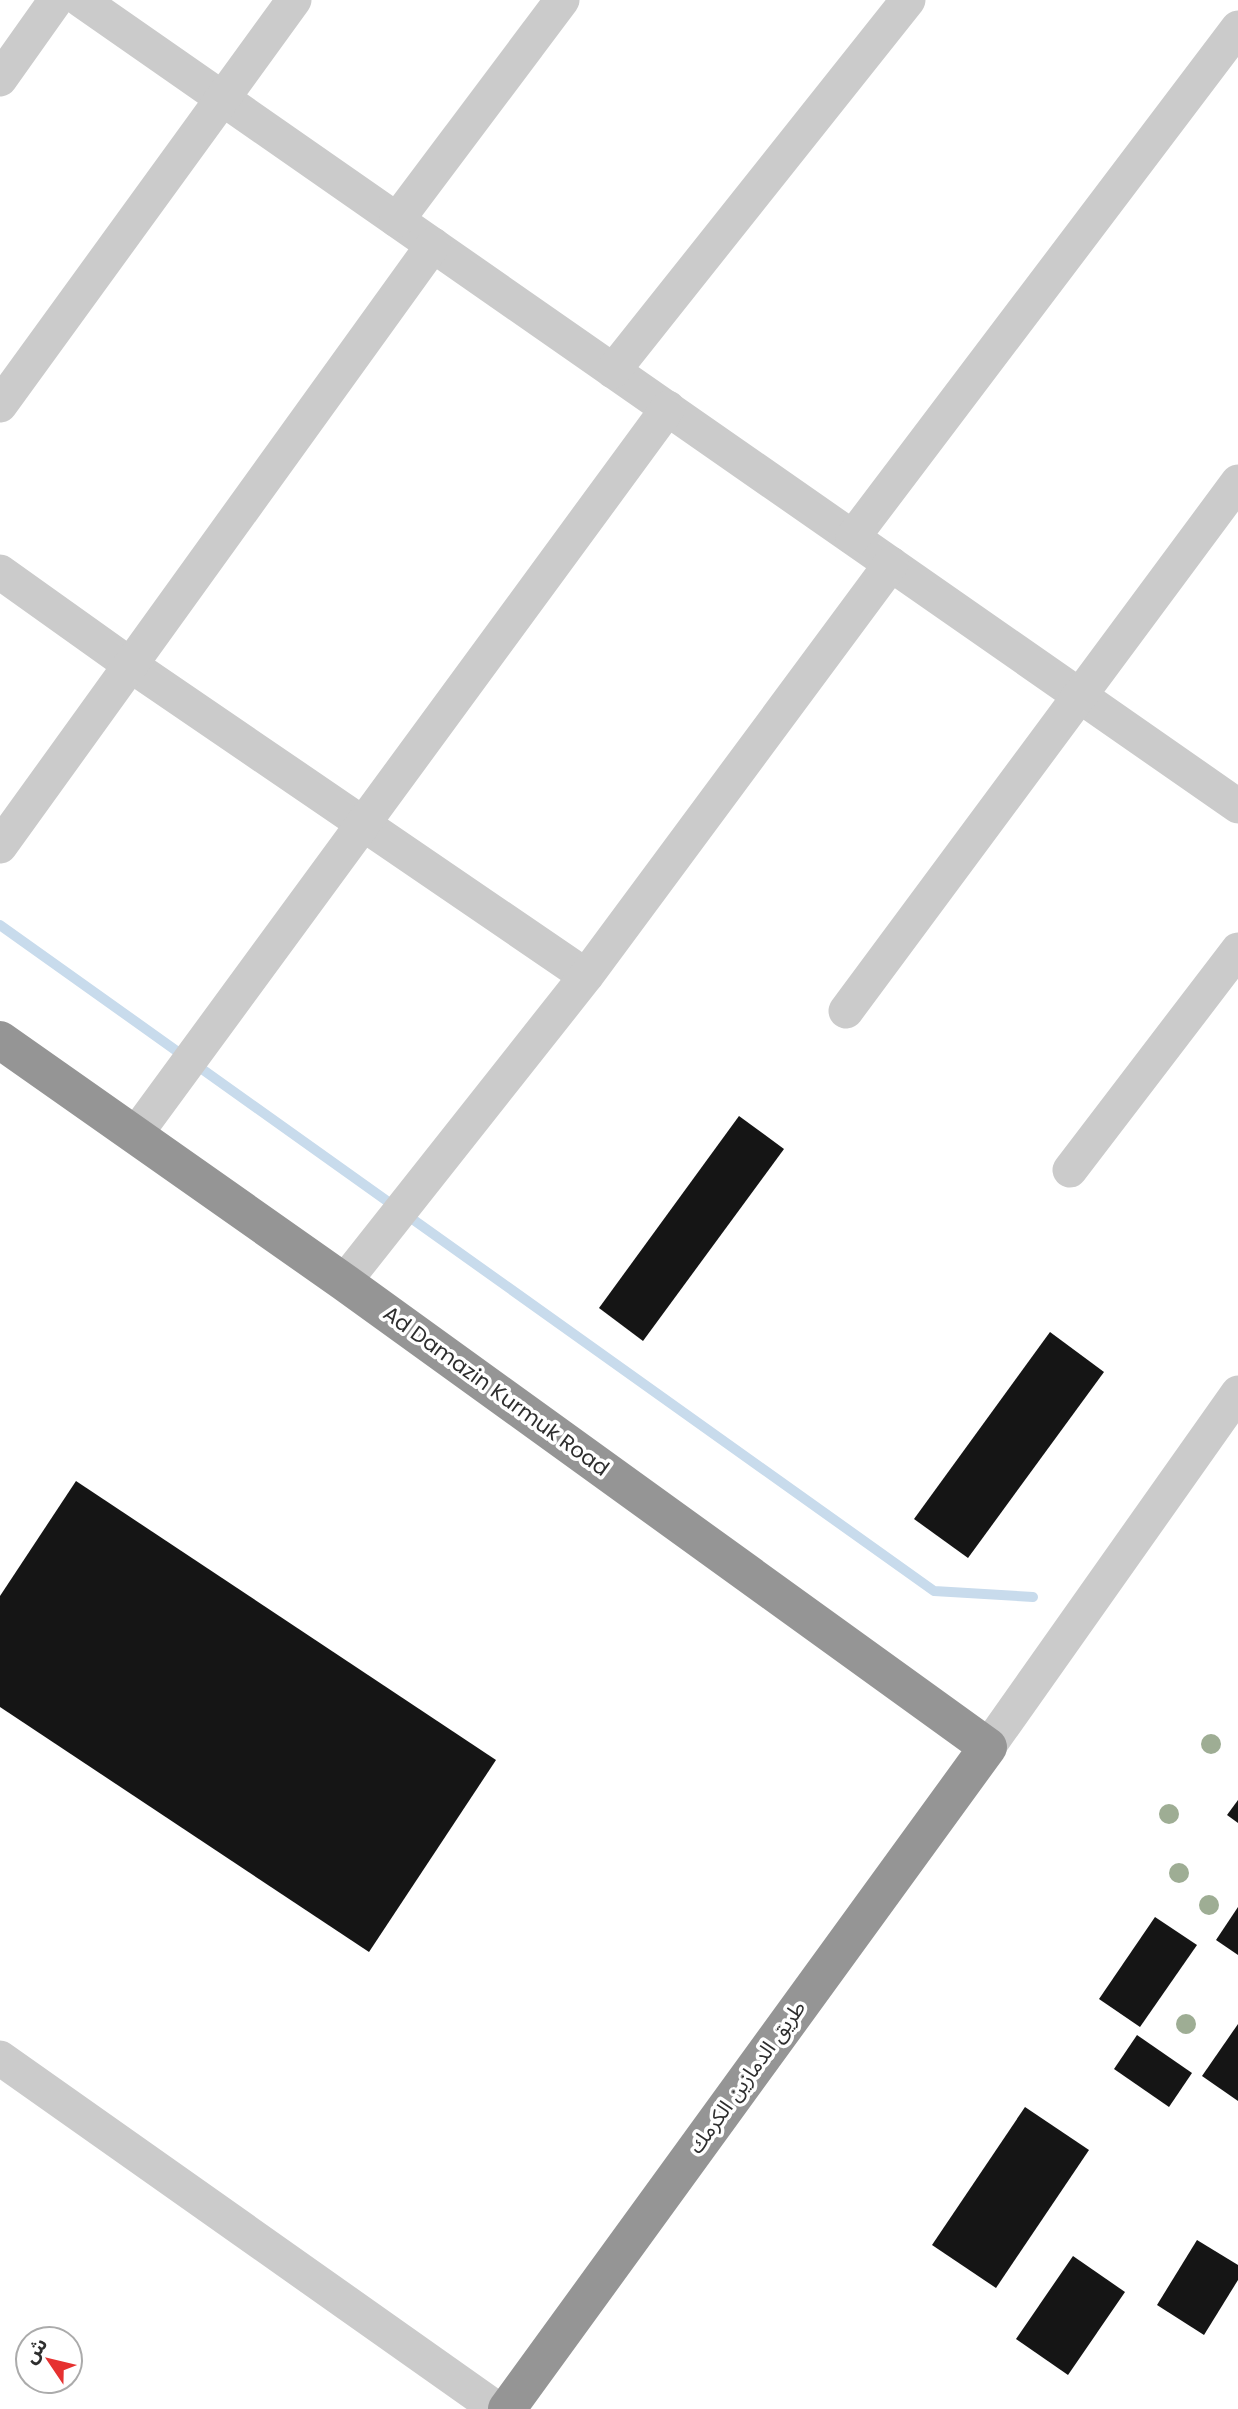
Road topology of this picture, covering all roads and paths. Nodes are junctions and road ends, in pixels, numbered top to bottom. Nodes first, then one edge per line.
1 (56, 0) edge
2 (81, 0) edge
3 (294, 0) edge
4 (562, 0) edge
5 (908, 0) edge
6 (1238, 27) edge
7 (0, 79) edge
8 (222, 99) junction
9 (397, 220) junction
10 (433, 245) junction
11 (614, 371) junction
12 (0, 405) edge
13 (668, 408) junction
14 (1238, 482) edge
15 (853, 537) junction
16 (891, 564) junction
17 (0, 572) edge
18 (130, 664) junction
19 (1080, 695) junction
20 (1238, 806) edge
21 (362, 823) junction
22 (0, 846) edge
23 (1238, 950) edge
24 (586, 976) junction
25 (846, 1011) dead end
26 (0, 1040) edge
27 (135, 1135) junction
28 (1070, 1170) dead end
29 (344, 1283) junction
30 (1238, 1393) edge
31 (988, 1747) junction
32 (0, 2059) edge
33 (497, 2409) edge
34 (508, 2409) edge

1 - 7 street
2 - 8 street
3 - 8 street
4 - 9 street
5 - 11 street
6 - 15 street
8 - 9 street
8 - 12 street
9 - 10 street
10 - 11 street
10 - 18 street
11 - 13 street
13 - 15 street
13 - 21 street
14 - 19 street
15 - 16 street
16 - 19 street
16 - 24 street
17 - 18 street
18 - 21 street
18 - 22 street
19 - 20 street
19 - 25 street
21 - 24 street
21 - 27 street
23 - 28 street
24 - 29 street
26 - 27 highway, Ad Damazin Kurmuk Road
27 - 29 highway, Ad Damazin Kurmuk Road
29 - 31 highway, Ad Damazin Kurmuk Road
30 - 31 street
31 - 34 highway, طريق الدمازين الكرمك
32 - 33 street

